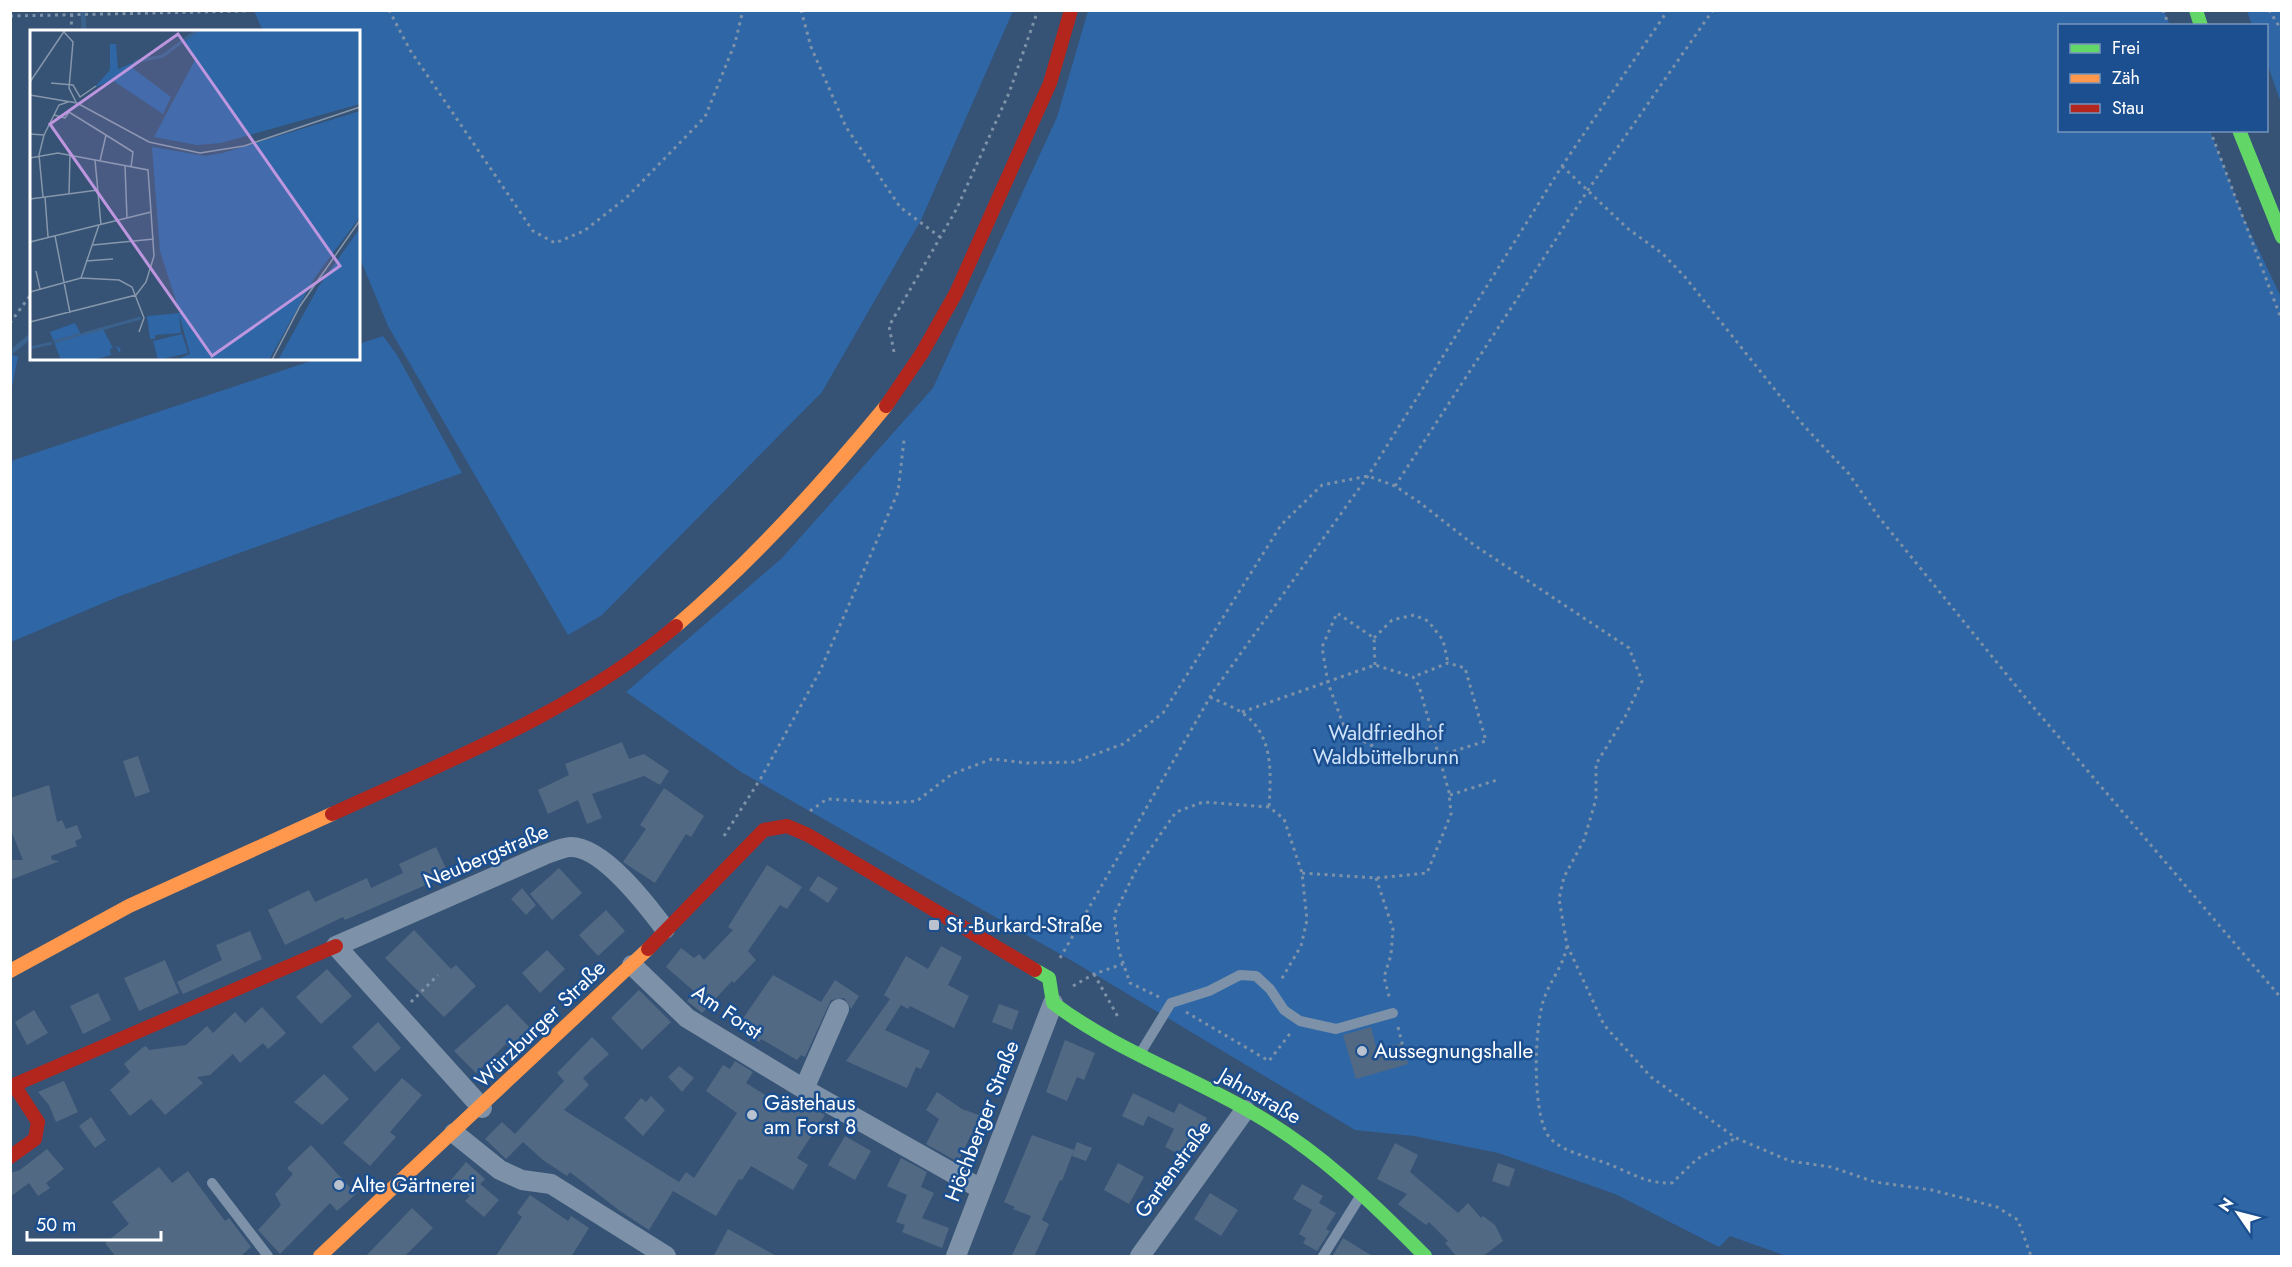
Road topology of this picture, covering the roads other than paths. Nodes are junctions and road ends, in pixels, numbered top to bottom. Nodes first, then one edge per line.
1 (1071, 10) edge
2 (2240, 132) edge
3 (2282, 237) edge
4 (665, 929) junction
5 (336, 946) junction
6 (632, 965) junction
7 (10, 971) edge
8 (1053, 1003) junction
9 (839, 1009) dead end
10 (1394, 1013) road end
11 (1139, 1055) junction
12 (12, 1083) edge
13 (804, 1089) junction
14 (482, 1108) junction
15 (1245, 1110) junction
16 (454, 1133) junction
17 (10, 1157) edge
18 (212, 1183) dead end
19 (981, 1189) junction
20 (1363, 1192) junction
21 (661, 1255) edge
22 (268, 1257) edge
23 (320, 1257) edge
24 (956, 1257) edge
25 (1140, 1257) edge
26 (1323, 1257) edge
27 (1425, 1257) edge

1 - 7 street, bridge
2 - 3 street
4 - 5 street, Neubergstraße
4 - 6 street, Würzburger Straße
4 - 8 street, Würzburger Straße
5 - 12 street, Neubergstraße
5 - 14 street
6 - 13 street, Am Forst
6 - 14 street, Würzburger Straße
8 - 11 street, Jahnstraße
8 - 19 street, Höchberger Straße
9 - 13 street
10 - 11 lane
11 - 15 street, Jahnstraße
12 - 17 street, Neubergstraße
13 - 19 street, Am Forst
14 - 16 street, Würzburger Straße
15 - 20 street, Jahnstraße
15 - 25 street, Gartenstraße
16 - 21 street
16 - 23 street, Würzburger Straße
18 - 22 lane
19 - 24 street, Höchberger Straße
20 - 26 lane
20 - 27 street, Jahnstraße

